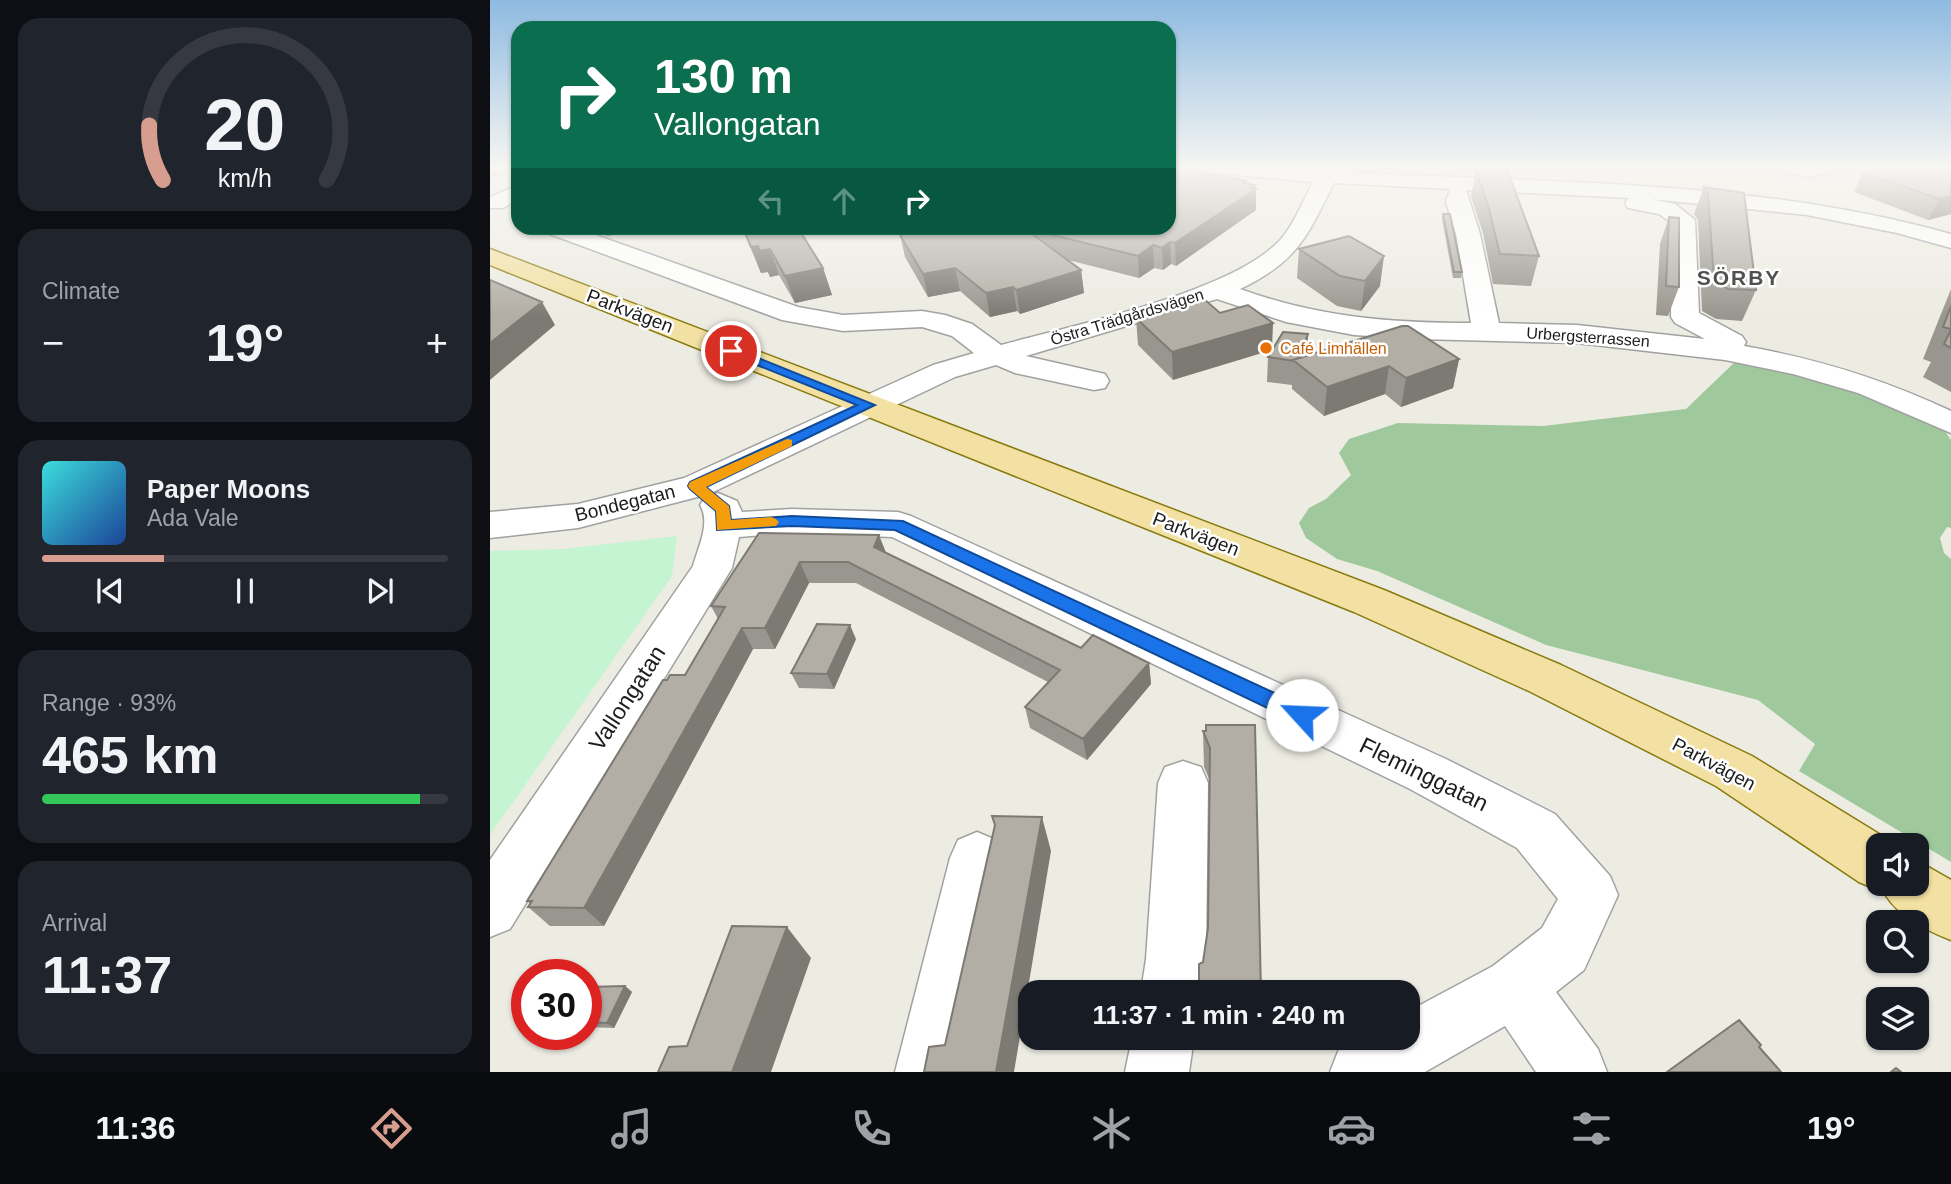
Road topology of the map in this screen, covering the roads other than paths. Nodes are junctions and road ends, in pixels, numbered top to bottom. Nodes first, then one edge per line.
1 (1315, 216) edge
2 (1462, 216) edge
3 (1674, 216) edge
4 (1862, 216) edge
5 (574, 235) edge
6 (1951, 241) edge
7 (490, 256) edge
8 (1217, 290) junction
9 (1487, 332) junction
10 (996, 355) junction
11 (1758, 357) junction
12 (1094, 381) dead end
13 (868, 405) junction
14 (1951, 423) edge
15 (695, 486) junction
16 (490, 525) edge
17 (723, 526) junction
18 (1183, 783) dead end
19 (1866, 856) edge
20 (977, 858) dead end
21 (1926, 896) edge
22 (490, 909) edge
23 (1951, 912) edge
24 (1173, 980) edge
25 (1514, 987) junction
26 (1161, 1050) edge
27 (927, 1072) edge
28 (1157, 1072) edge
29 (1362, 1072) edge
30 (1575, 1072) edge

1 - 8 street, Östra Trädgårdsvägen
2 - 9 street
3 - 11 street
4 - 6 street
5 - 10 street
7 - 13 main road, Parkvägen
8 - 9 street, Urbergsterrassen
8 - 10 street, Östra Trädgårdsvägen
9 - 11 street, Urbergsterrassen
10 - 12 street
10 - 13 street, Östra Trädgårdsvägen
11 - 14 street, Urbergsterrassen
13 - 15 street, Bondegatan
13 - 19 main road, Parkvägen
15 - 16 street, Bondegatan
15 - 17 street
17 - 22 street, Vallongatan
17 - 25 street, Fleminggatan
18 - 24 street
20 - 27 street
21 - 23 main road
25 - 29 street, Fleminggatan
25 - 30 street
26 - 28 street

